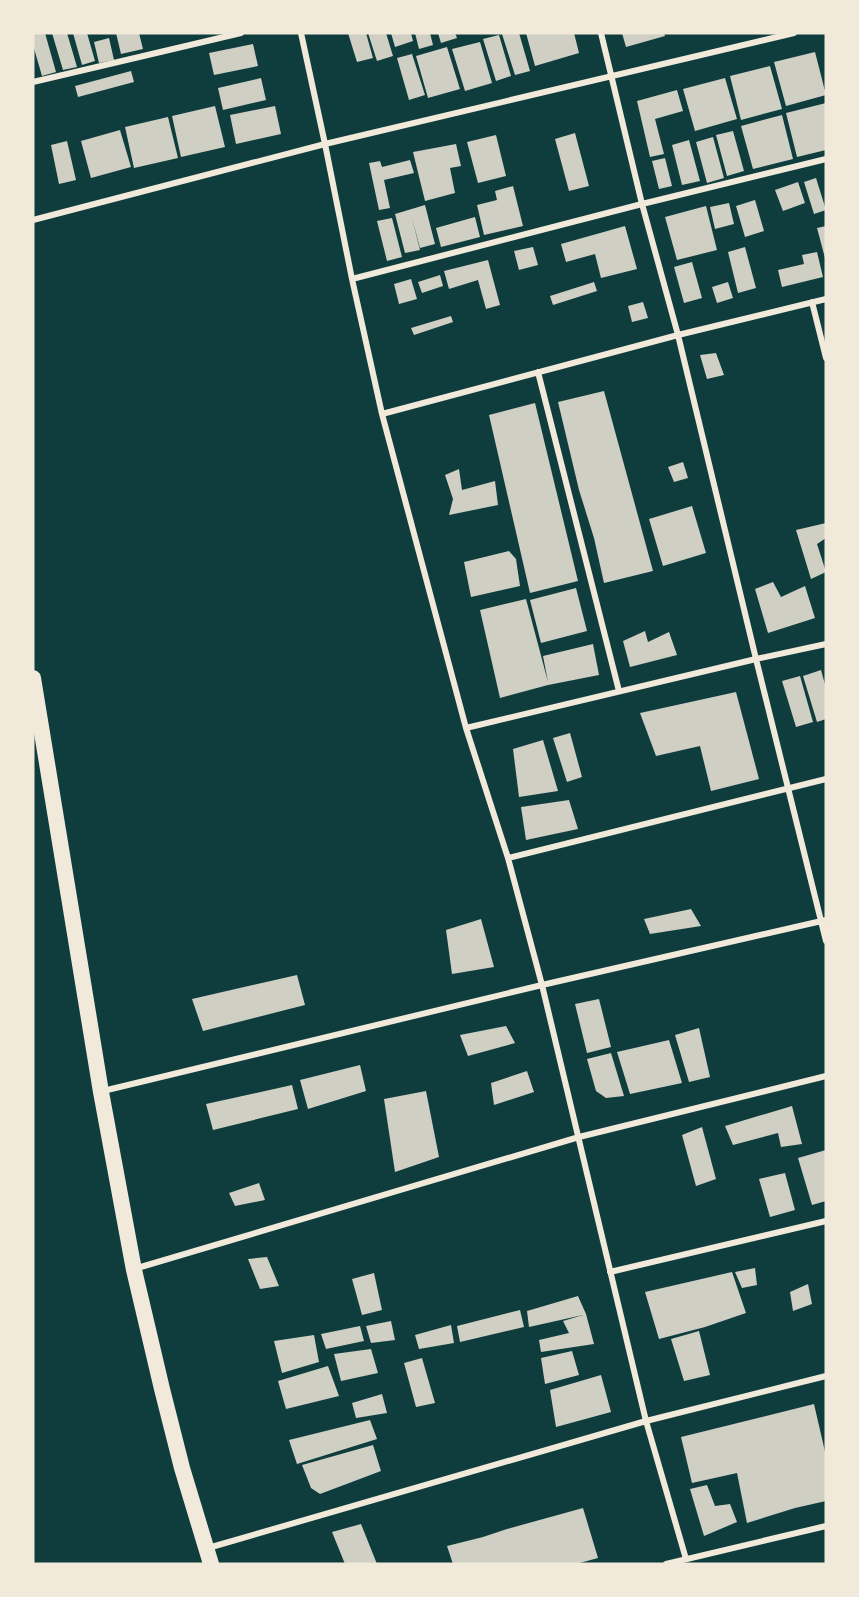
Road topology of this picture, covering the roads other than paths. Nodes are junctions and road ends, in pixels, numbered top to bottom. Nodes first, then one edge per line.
1 (241, 33) edge
2 (301, 33) edge
3 (601, 33) edge
4 (794, 33) edge
5 (610, 77) junction
6 (33, 82) edge
7 (325, 144) junction
8 (826, 159) edge
9 (642, 204) junction
10 (33, 220) edge
11 (352, 279) junction
12 (826, 299) edge
13 (812, 302) junction
14 (678, 335) junction
15 (826, 358) edge
16 (538, 372) junction
17 (382, 414) junction
18 (826, 644) edge
19 (756, 659) junction
20 (33, 678) edge
21 (619, 692) junction
22 (466, 728) junction
23 (826, 779) edge
24 (788, 789) junction
25 (508, 858) junction
26 (824, 921) edge
27 (826, 941) edge
28 (542, 985) junction
29 (826, 1076) edge
30 (101, 1092) junction
31 (579, 1137) junction
32 (826, 1221) edge
33 (134, 1270) junction
34 (610, 1272) junction
35 (826, 1376) edge
36 (646, 1421) junction
37 (826, 1526) edge
38 (208, 1556) edge
39 (686, 1559) junction
40 (666, 1564) edge

1 - 6 street
2 - 7 street
3 - 5 street
4 - 5 street
5 - 7 street
5 - 9 street
7 - 10 street
7 - 11 street
8 - 9 street
9 - 11 street
9 - 14 street
11 - 17 street
12 - 13 street
13 - 14 street
13 - 15 street
14 - 16 street
14 - 19 street
16 - 17 street
16 - 21 street
17 - 22 street
18 - 19 street
19 - 21 street
19 - 24 street
20 - 30 highway
21 - 22 street
22 - 25 street
23 - 24 street
24 - 25 street
24 - 26 street
25 - 28 street
26 - 27 street
26 - 28 street
28 - 30 street
28 - 31 street
29 - 31 street
30 - 33 highway
31 - 33 street
31 - 34 street
32 - 34 street
33 - 38 highway
34 - 36 street
35 - 36 street
36 - 38 street
36 - 39 street
37 - 39 street
39 - 40 street

